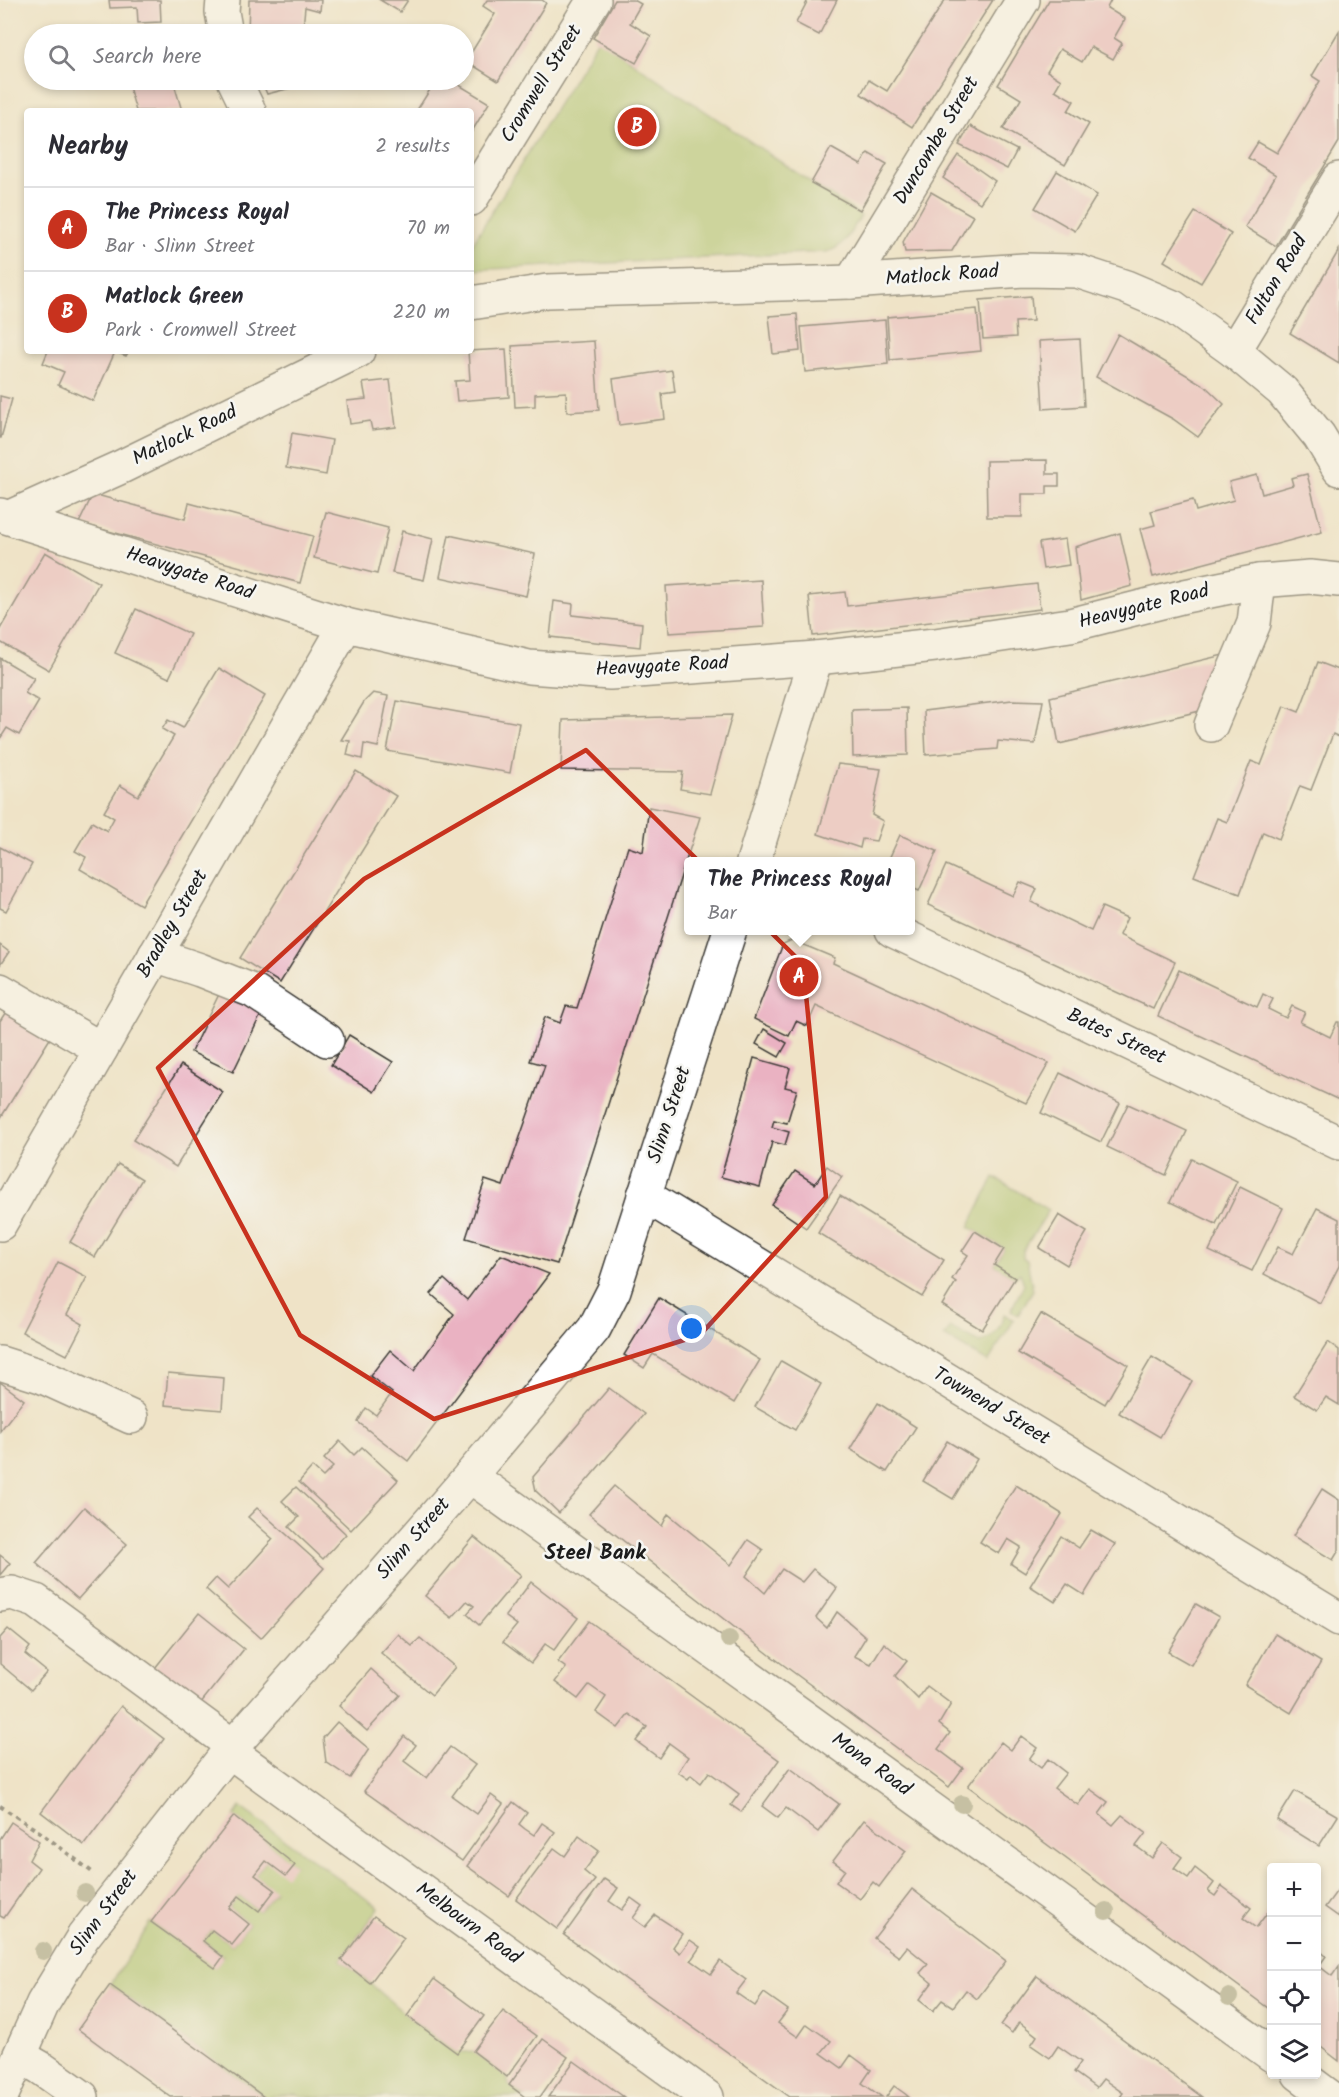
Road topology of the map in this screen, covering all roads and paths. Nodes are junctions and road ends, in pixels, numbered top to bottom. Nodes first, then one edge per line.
1 (223, 0) edge
2 (594, 0) edge
3 (1023, 0) edge
4 (224, 24) edge
5 (239, 90) edge
6 (248, 108) edge
7 (1339, 179) edge
8 (474, 194) edge
9 (851, 282) junction
10 (474, 303) edge
11 (1234, 351) junction
12 (352, 354) edge
13 (1339, 469) edge
14 (5, 516) edge
15 (1339, 580) edge
16 (1259, 581) junction
17 (346, 625) junction
18 (816, 658) junction
19 (1211, 725) dead end
20 (754, 857) edge
21 (728, 935) edge
22 (902, 935) edge
23 (155, 955) junction
24 (0, 990) edge
25 (327, 1040) dead end
26 (101, 1049) junction
27 (1339, 1143) edge
28 (644, 1195) junction
29 (5, 1203) edge
30 (0, 1363) edge
31 (131, 1417) dead end
32 (470, 1476) junction
33 (0, 1595) edge
34 (1339, 1619) edge
35 (231, 1749) junction
36 (0, 1806) edge
37 (118, 1892) junction
38 (1267, 2051) edge
39 (20, 2056) junction
40 (1306, 2079) edge
41 (1, 2097) edge
42 (82, 2097) edge
43 (707, 2097) edge
44 (1330, 2097) edge

1 - 4 street
2 - 8 street, Cromwell Street
3 - 9 street, Duncombe Street
5 - 6 street
7 - 11 street, Fulton Road
9 - 10 street, Matlock Road
9 - 11 street, Matlock Road
11 - 13 street, Matlock Road
12 - 14 street, Matlock Road
14 - 17 street, Heavygate Road
15 - 16 street, Heavygate Road
16 - 18 street, Heavygate Road
16 - 19 street
17 - 18 street, Heavygate Road
17 - 23 street, Bradley Street
18 - 20 street
21 - 28 street, Slinn Street
22 - 27 street, Bates Street
23 - 25 street
23 - 26 street, Bradley Street
24 - 26 street
26 - 29 street, Bradley Street
28 - 32 street, Slinn Street
28 - 34 street, Townend Street
30 - 31 street
32 - 35 street, Slinn Street
32 - 38 street, Mona Road
33 - 35 street, Melbourn Road
35 - 37 street, Slinn Street
35 - 43 street, Melbourn Road
36 - 37 path
37 - 39 street, Slinn Street
39 - 41 street, Slinn Street
39 - 42 street
40 - 44 street

